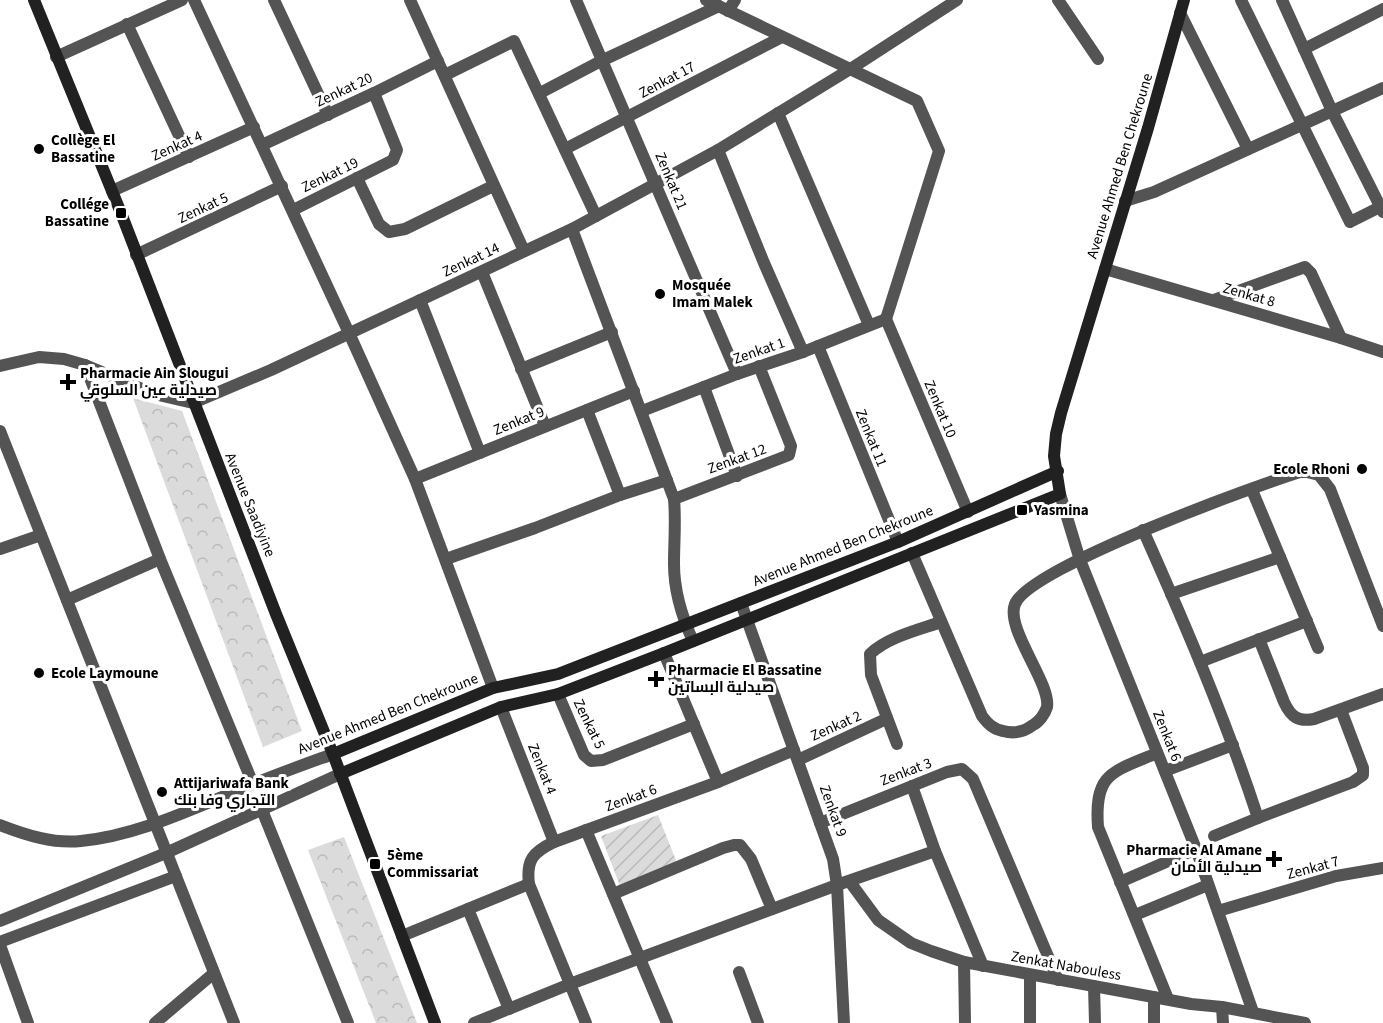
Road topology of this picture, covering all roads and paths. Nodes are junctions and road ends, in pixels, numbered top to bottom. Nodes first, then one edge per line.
1 (34, 0) edge
2 (182, 0) edge
3 (194, 0) edge
4 (274, 0) edge
5 (576, 0) edge
6 (706, 0) edge
7 (735, 0) edge
8 (957, 0) edge
9 (1058, 0) edge
10 (1184, 0) edge
11 (1241, 0) edge
12 (1282, 0) edge
13 (412, 1) edge
14 (723, 9) junction
15 (1383, 9) edge
16 (1180, 13) junction
17 (127, 24) junction
18 (782, 37) junction
19 (1304, 49) junction
20 (56, 57) junction
21 (1098, 59) dead end
22 (438, 61) junction
23 (601, 61) junction
24 (852, 68) junction
25 (444, 75) junction
26 (1383, 87) edge
27 (374, 93) junction
28 (540, 93) junction
29 (1332, 111) junction
30 (778, 113) junction
31 (328, 115) junction
32 (627, 118) junction
33 (1301, 124) junction
34 (254, 127) junction
35 (262, 145) junction
36 (565, 149) junction
37 (1248, 149) junction
38 (718, 150) junction
39 (189, 157) junction
40 (357, 178) junction
41 (656, 184) junction
42 (282, 186) junction
43 (493, 186) junction
44 (112, 191) junction
45 (1125, 201) junction
46 (1382, 209) edge
47 (293, 210) junction
48 (596, 216) junction
49 (572, 229) junction
50 (524, 251) junction
51 (136, 255) junction
52 (1105, 269) junction
53 (482, 272) junction
54 (420, 300) junction
55 (1214, 300) junction
56 (886, 319) junction
57 (869, 325) junction
58 (612, 332) junction
59 (349, 333) junction
60 (1341, 338) junction
61 (818, 346) junction
62 (803, 352) junction
63 (1383, 352) edge
64 (85, 365) junction
65 (0, 366) edge
66 (759, 366) junction
67 (521, 369) junction
68 (737, 374) junction
69 (704, 387) junction
70 (634, 391) junction
71 (193, 403) junction
72 (587, 410) junction
73 (642, 411) junction
74 (545, 426) junction
75 (0, 431) edge
76 (480, 453) junction
77 (1058, 471) junction
78 (737, 476) junction
79 (415, 479) junction
80 (667, 480) junction
81 (1252, 490) junction
82 (1060, 494) junction
83 (620, 495) junction
84 (674, 498) junction
85 (968, 512) junction
86 (1143, 530) junction
87 (41, 535) junction
88 (898, 542) junction
89 (1, 545) edge
90 (912, 552) junction
91 (1280, 557) junction
92 (446, 558) junction
93 (160, 559) junction
94 (1080, 560) junction
95 (1171, 594) junction
96 (67, 600) junction
97 (741, 603) junction
98 (746, 620) junction
99 (1307, 621) junction
100 (941, 622) junction
101 (685, 624) junction
102 (1383, 626) edge
103 (1259, 639) junction
104 (693, 641) junction
105 (1318, 648) dead end
106 (664, 652) junction
107 (1200, 662) junction
108 (493, 688) junction
109 (558, 694) junction
110 (1383, 694) edge
111 (501, 707) junction
112 (1341, 710) junction
113 (886, 719) junction
114 (694, 724) junction
115 (897, 744) dead end
116 (1233, 746) junction
117 (1157, 753) junction
118 (333, 754) junction
119 (796, 755) junction
120 (1165, 771) junction
121 (340, 774) junction
122 (718, 782) junction
123 (253, 784) junction
124 (912, 786) junction
125 (262, 810) junction
126 (1258, 818) junction
127 (155, 823) junction
128 (820, 823) junction
129 (0, 826) edge
130 (586, 830) junction
131 (1214, 836) dead end
132 (554, 842) junction
133 (1196, 849) junction
134 (935, 851) junction
135 (166, 853) junction
136 (1383, 868) edge
137 (176, 876) junction
138 (1120, 882) junction
139 (843, 883) junction
140 (529, 885) junction
141 (1208, 885) junction
142 (613, 894) junction
143 (468, 909) junction
144 (772, 909) junction
145 (1218, 911) junction
146 (1135, 915) junction
147 (0, 921) edge
148 (402, 936) junction
149 (0, 943) edge
150 (640, 959) junction
151 (964, 962) junction
152 (983, 966) junction
153 (739, 972) dead end
154 (214, 973) junction
155 (1030, 976) junction
156 (1058, 980) junction
157 (570, 984) junction
158 (1094, 986) junction
159 (1154, 997) junction
160 (1168, 999) junction
161 (1222, 1007) junction
162 (509, 1009) junction
163 (1253, 1012) junction
164 (1298, 1022) edge
165 (28, 1023) edge
166 (155, 1023) edge
167 (234, 1023) edge
168 (348, 1023) edge
169 (435, 1023) edge
170 (474, 1023) edge
171 (586, 1023) edge
172 (666, 1023) edge
173 (758, 1023) edge
174 (844, 1023) edge
175 (964, 1023) edge
176 (1030, 1023) edge
177 (1095, 1023) edge
178 (1154, 1023) edge
179 (1223, 1023) edge

1 - 20 main road, Avenue Saadiyine
2 - 17 street
3 - 34 street
4 - 31 street
5 - 23 street, Zenkat 21
6 - 14 street
7 - 14 street
8 - 24 street, Zenkat 14
9 - 21 street
10 - 16 main road, Avenue Ahmed Ben Chekroune
11 - 33 street
12 - 19 street
13 - 22 street
14 - 18 street
14 - 23 street
15 - 19 street
16 - 37 street
16 - 45 main road, Avenue Ahmed Ben Chekroune
17 - 20 street
17 - 39 street
18 - 24 street
18 - 32 street, Zenkat 17
19 - 29 street
20 - 44 main road, Avenue Saadiyine
22 - 25 street
22 - 27 street, Zenkat 20
23 - 28 street
23 - 32 street, Zenkat 21
24 - 30 street, Zenkat 14
24 - 56 street
25 - 28 street
25 - 43 street
26 - 29 street
27 - 31 street, Zenkat 20
27 - 40 street, Zenkat 19
28 - 36 street
29 - 33 street
29 - 46 street
30 - 38 street, Zenkat 14
30 - 57 street
31 - 35 street, Zenkat 20
32 - 36 street, Zenkat 17
32 - 41 street, Zenkat 21
33 - 37 street
33 - 46 street
34 - 35 street
34 - 39 street, Zenkat 4
35 - 42 street
36 - 48 street
37 - 45 street
38 - 41 street, Zenkat 14
38 - 62 street
39 - 44 street, Zenkat 4
40 - 43 street
40 - 47 street, Zenkat 19
41 - 48 street, Zenkat 14
41 - 68 street, Zenkat 21
42 - 47 street
42 - 51 street, Zenkat 5
43 - 50 street
44 - 51 main road, Avenue Saadiyine
45 - 52 main road, Avenue Ahmed Ben Chekroune
47 - 59 street
48 - 49 street, Zenkat 14
49 - 50 street, Zenkat 14
49 - 58 street
50 - 53 street, Zenkat 14
51 - 71 main road, Avenue Saadiyine
52 - 55 street, Zenkat 8
52 - 77 main road, Avenue Ahmed Ben Chekroune
53 - 54 street, Zenkat 14
53 - 67 street
54 - 59 street, Zenkat 14
54 - 76 street
55 - 60 street, Zenkat 8
55 - 60 street
56 - 57 street, Zenkat 1
56 - 85 street, Zenkat 10
57 - 61 street, Zenkat 1
58 - 67 street
58 - 70 street
59 - 71 street, Zenkat 14
59 - 79 street
60 - 63 street, Zenkat 8
61 - 62 street, Zenkat 1
61 - 88 street, Zenkat 11
62 - 66 street, Zenkat 1
64 - 65 street
64 - 71 street
64 - 93 street
66 - 68 street, Zenkat 1
66 - 78 street, Zenkat 12
67 - 74 street
68 - 69 street, Zenkat 1
69 - 73 street, Zenkat 1
69 - 78 street
70 - 72 street, Zenkat 9
70 - 73 street
71 - 118 main road, Avenue Saadiyine
72 - 74 street, Zenkat 9
72 - 83 street
73 - 80 street
74 - 76 street, Zenkat 9
75 - 87 street
76 - 79 street, Zenkat 9
77 - 82 main road, Zenkat 6
77 - 85 main road, Avenue Ahmed Ben Chekroune
78 - 84 street, Zenkat 12
79 - 92 street
80 - 83 street
80 - 84 street
81 - 86 street
81 - 91 street
81 - 102 street
82 - 90 main road, Avenue Ahmed Ben Chekroune
82 - 94 street, Zenkat 6
83 - 92 street
84 - 101 street
85 - 88 main road, Avenue Ahmed Ben Chekroune
86 - 94 street
86 - 95 street
87 - 89 street
87 - 96 street
88 - 97 main road, Avenue Ahmed Ben Chekroune
90 - 98 main road, Avenue Ahmed Ben Chekroune
90 - 100 street
91 - 95 street
91 - 99 street
92 - 108 street
93 - 96 street
93 - 123 street
94 - 100 street
94 - 117 street, Zenkat 6
95 - 107 street
96 - 127 street
97 - 98 street, Zenkat 9
97 - 101 main road, Avenue Ahmed Ben Chekroune
98 - 104 main road, Avenue Ahmed Ben Chekroune
98 - 119 street, Zenkat 9
99 - 103 street
99 - 105 street
100 - 113 street
101 - 104 street
101 - 108 main road, Avenue Ahmed Ben Chekroune
103 - 107 street
103 - 112 street
104 - 106 main road, Avenue Ahmed Ben Chekroune
106 - 109 main road, Avenue Ahmed Ben Chekroune
106 - 114 street
107 - 116 street
108 - 118 main road, Avenue Ahmed Ben Chekroune
109 - 111 main road, Avenue Ahmed Ben Chekroune
109 - 114 street, Zenkat 5
110 - 112 street
111 - 121 main road, Avenue Ahmed Ben Chekroune
111 - 132 street, Zenkat 4
112 - 126 street
113 - 115 street
113 - 119 street, Zenkat 2
114 - 122 street
116 - 120 street
116 - 126 street
117 - 120 street, Zenkat 6
117 - 138 street
118 - 121 main road, Avenue Saadiyine
118 - 123 street, Avenue Ahmed Ben Chekroune
119 - 122 street, Zenkat 6
119 - 128 street, Zenkat 9
120 - 133 street, Zenkat 6
121 - 125 street, Avenue Ahmed Ben Chekroune
121 - 148 main road, Avenue Saadiyine
122 - 130 street, Zenkat 6
123 - 127 street, Avenue Ahmed Ben Chekroune
124 - 128 street, Zenkat 3
124 - 134 street
124 - 156 street, Zenkat 3
125 - 135 street, Avenue Ahmed Ben Chekroune
125 - 168 street
126 - 131 street
127 - 129 street, Avenue Ahmed Ben Chekroune
127 - 135 street
128 - 139 street, Zenkat 9
130 - 132 street, Zenkat 6
130 - 142 street
132 - 140 street, Zenkat 6
133 - 138 street
133 - 141 street, Zenkat 6
134 - 139 street
134 - 152 street
135 - 137 street
135 - 147 street, Avenue Ahmed Ben Chekroune
136 - 145 street, Zenkat 7
137 - 149 street
137 - 154 street
138 - 146 street
139 - 144 street
139 - 151 street, Zenkat Nabouless
139 - 174 street, Zenkat 9
140 - 143 street
140 - 157 street
141 - 145 street, Zenkat 6
141 - 146 street
142 - 144 street
142 - 150 street
143 - 148 street
143 - 162 street
144 - 150 street
145 - 163 street, Zenkat 6
146 - 160 street
148 - 169 main road, Avenue Saadiyine
149 - 165 street
150 - 157 street
150 - 172 street
151 - 152 street, Zenkat Nabouless
151 - 175 street
152 - 155 street, Zenkat Nabouless
153 - 173 street
154 - 166 street
154 - 167 street
155 - 156 street, Zenkat Nabouless
155 - 176 street
156 - 158 street, Zenkat Nabouless
157 - 162 street
157 - 171 street
158 - 159 street, Zenkat Nabouless
158 - 177 street
159 - 160 street, Zenkat Nabouless
159 - 178 street
160 - 161 street, Zenkat Nabouless
161 - 163 street, Zenkat Nabouless
161 - 179 street
162 - 170 street
163 - 164 street, Zenkat Nabouless

